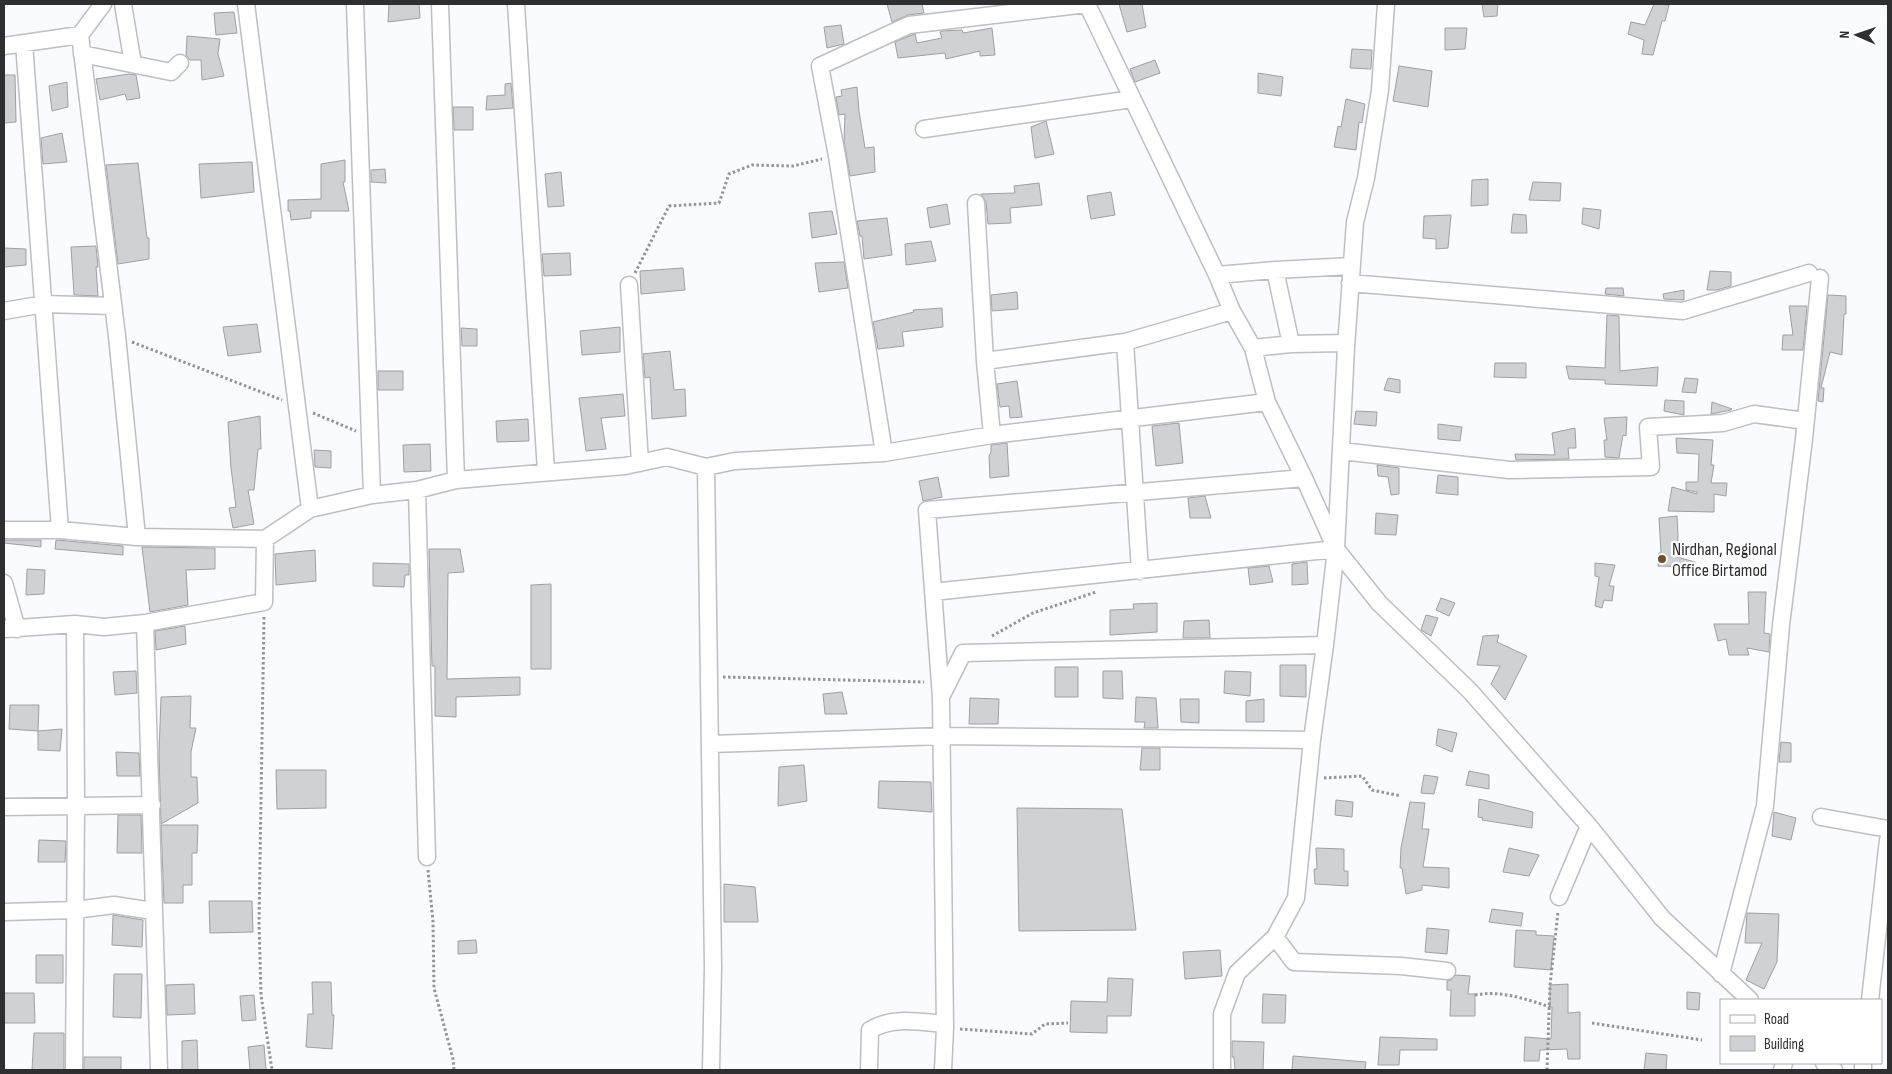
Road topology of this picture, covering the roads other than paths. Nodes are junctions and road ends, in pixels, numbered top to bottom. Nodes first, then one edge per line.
1 (103, 4) edge
2 (124, 4) edge
3 (246, 4) edge
4 (355, 4) edge
5 (440, 4) edge
6 (516, 4) edge
7 (1087, 4) edge
8 (1386, 4) edge
9 (80, 35) junction
10 (24, 43) junction
11 (4, 46) edge
12 (82, 54) junction
13 (180, 63) dead end
14 (133, 64) junction
15 (1132, 99) junction
16 (924, 129) dead end
17 (976, 203) dead end
18 (1351, 266) junction
19 (1275, 270) junction
20 (1217, 276) junction
21 (1350, 283) junction
22 (629, 285) road end
23 (44, 304) junction
24 (113, 306) junction
25 (4, 311) edge
26 (1232, 311) junction
27 (1125, 342) junction
28 (1346, 343) junction
29 (1291, 344) junction
30 (1253, 348) junction
31 (984, 361) junction
32 (1267, 402) junction
33 (1130, 418) junction
34 (1798, 420) dead end
35 (992, 435) junction
36 (1341, 451) junction
37 (884, 453) junction
38 (640, 463) junction
39 (706, 467) junction
40 (546, 471) junction
41 (1304, 478) junction
42 (456, 480) junction
43 (417, 490) junction
44 (1136, 492) junction
45 (372, 495) junction
46 (310, 509) junction
47 (4, 530) edge
48 (60, 530) junction
49 (136, 537) junction
50 (265, 539) junction
51 (1336, 549) junction
52 (1140, 571) junction
53 (4, 583) edge
54 (933, 592) junction
55 (145, 623) junction
56 (75, 624) junction
57 (10, 629) edge
58 (1325, 645) junction
59 (940, 690) junction
60 (941, 736) junction
61 (1312, 740) junction
62 (711, 744) junction
63 (152, 805) junction
64 (76, 806) junction
65 (4, 807) edge
66 (1821, 817) dead end
67 (1589, 826) junction
68 (1888, 829) edge
69 (1888, 840) edge
70 (427, 857) road end
71 (1559, 896) road end
72 (75, 910) junction
73 (153, 911) junction
74 (4, 912) edge
75 (1275, 937) junction
76 (1447, 971) dead end
77 (1721, 974) junction
78 (1749, 999) edge
79 (1870, 999) edge
80 (945, 1026) junction
81 (74, 1070) edge
82 (159, 1070) edge
83 (710, 1070) edge
84 (869, 1070) edge
85 (943, 1070) edge
86 (1222, 1070) edge

1 - 9 street
2 - 14 street
3 - 46 street
4 - 45 street
5 - 42 street
6 - 40 street
7 - 15 street
7 - 37 street
8 - 18 street
9 - 10 street
9 - 12 street
10 - 11 street
10 - 23 street
12 - 14 street
12 - 24 street
13 - 14 street
15 - 16 street
15 - 20 street
17 - 31 street
18 - 19 street
18 - 21 street
19 - 20 street
19 - 29 street
20 - 26 street
21 - 28 street
21 - 77 street
22 - 38 street
23 - 24 street
23 - 25 street
23 - 48 street
24 - 49 street
26 - 27 street
26 - 30 street
27 - 31 street
27 - 33 street
28 - 29 street
28 - 36 street
29 - 30 street
30 - 32 street
31 - 35 street
32 - 33 street
32 - 41 street
33 - 35 street
33 - 44 street
34 - 36 street
35 - 37 street
36 - 51 street
37 - 39 street
38 - 39 street
38 - 40 street
39 - 62 street
40 - 42 street
41 - 44 street
41 - 51 street
42 - 43 street
43 - 45 street
43 - 70 street
44 - 52 street
44 - 54 street
45 - 46 street
46 - 50 street
47 - 48 street
48 - 49 street
49 - 50 street
50 - 55 street
51 - 52 street
51 - 58 street
51 - 67 street
52 - 54 street
53 - 57 street
54 - 59 street
55 - 56 street
55 - 63 street
56 - 57 street
56 - 64 street
58 - 59 street
58 - 61 street
59 - 60 street
60 - 61 street
60 - 62 street
60 - 80 street
61 - 75 street
62 - 83 street
63 - 64 street
63 - 73 street
64 - 65 street
64 - 72 street
66 - 68 street
67 - 71 street
67 - 77 street
69 - 79 street
72 - 73 street
72 - 74 street
72 - 81 street
73 - 82 street
75 - 76 street
75 - 86 street
77 - 78 street
80 - 84 street
80 - 85 street

